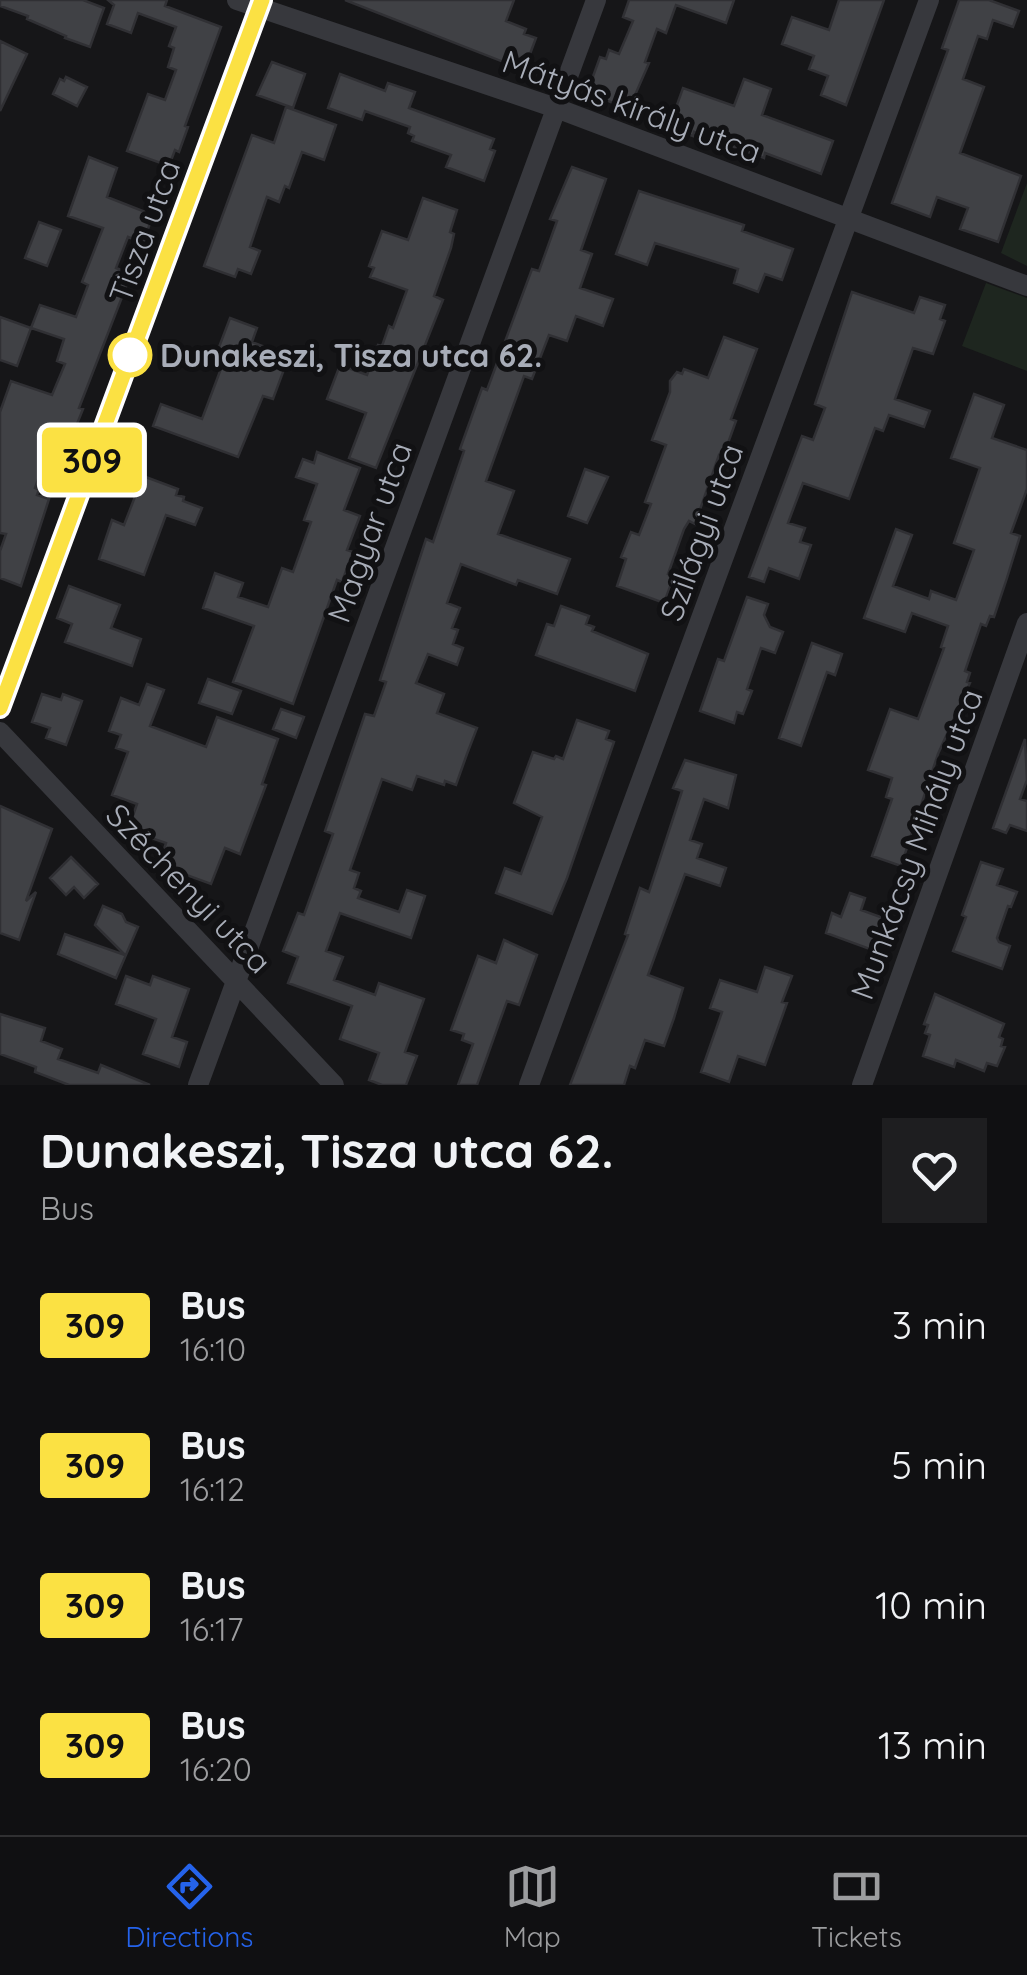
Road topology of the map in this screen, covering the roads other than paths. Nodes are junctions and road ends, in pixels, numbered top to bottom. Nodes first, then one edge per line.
1 (237, 0) edge
2 (596, 0) edge
3 (929, 0) edge
4 (260, 4) edge
5 (556, 108) junction
6 (848, 219) junction
7 (1027, 286) edge
8 (1027, 622) edge
9 (0, 708) edge
10 (0, 732) edge
11 (236, 980) junction
12 (198, 1085) edge
13 (334, 1085) edge
14 (530, 1085) edge
15 (862, 1085) edge

1 - 4 street, Mátyás király utca
2 - 5 street, Magyar utca
3 - 6 street, Szilágyi utca
4 - 5 street, Mátyás király utca
4 - 9 street, Tisza utca
5 - 6 street, Mátyás király utca
5 - 11 street, Magyar utca
6 - 7 street, Mátyás király utca
6 - 14 street, Szilágyi utca
8 - 15 street, Munkácsy Mihály utca
10 - 11 street, Széchenyi utca
11 - 12 street, Magyar utca
11 - 13 street, Széchenyi utca

